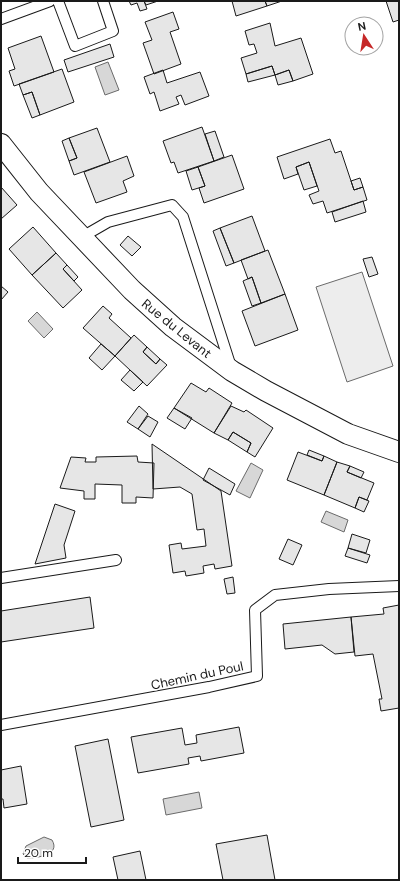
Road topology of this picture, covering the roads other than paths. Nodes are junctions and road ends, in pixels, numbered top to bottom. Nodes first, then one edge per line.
1 (50, 1) edge
2 (58, 1) edge
3 (103, 1) edge
4 (1, 18) edge
5 (1, 144) edge
6 (82, 238) junction
7 (232, 371) junction
8 (399, 452) edge
9 (116, 560) dead end
10 (1, 578) edge
11 (399, 586) edge
12 (1, 725) edge

1 - 4 lane
2 - 3 lane
5 - 6 street, Rue du Levant
6 - 7 street, Rue du Levant
6 - 7 lane
7 - 8 street, Rue du Levant
9 - 10 lane
11 - 12 lane, Chemin du Poul

